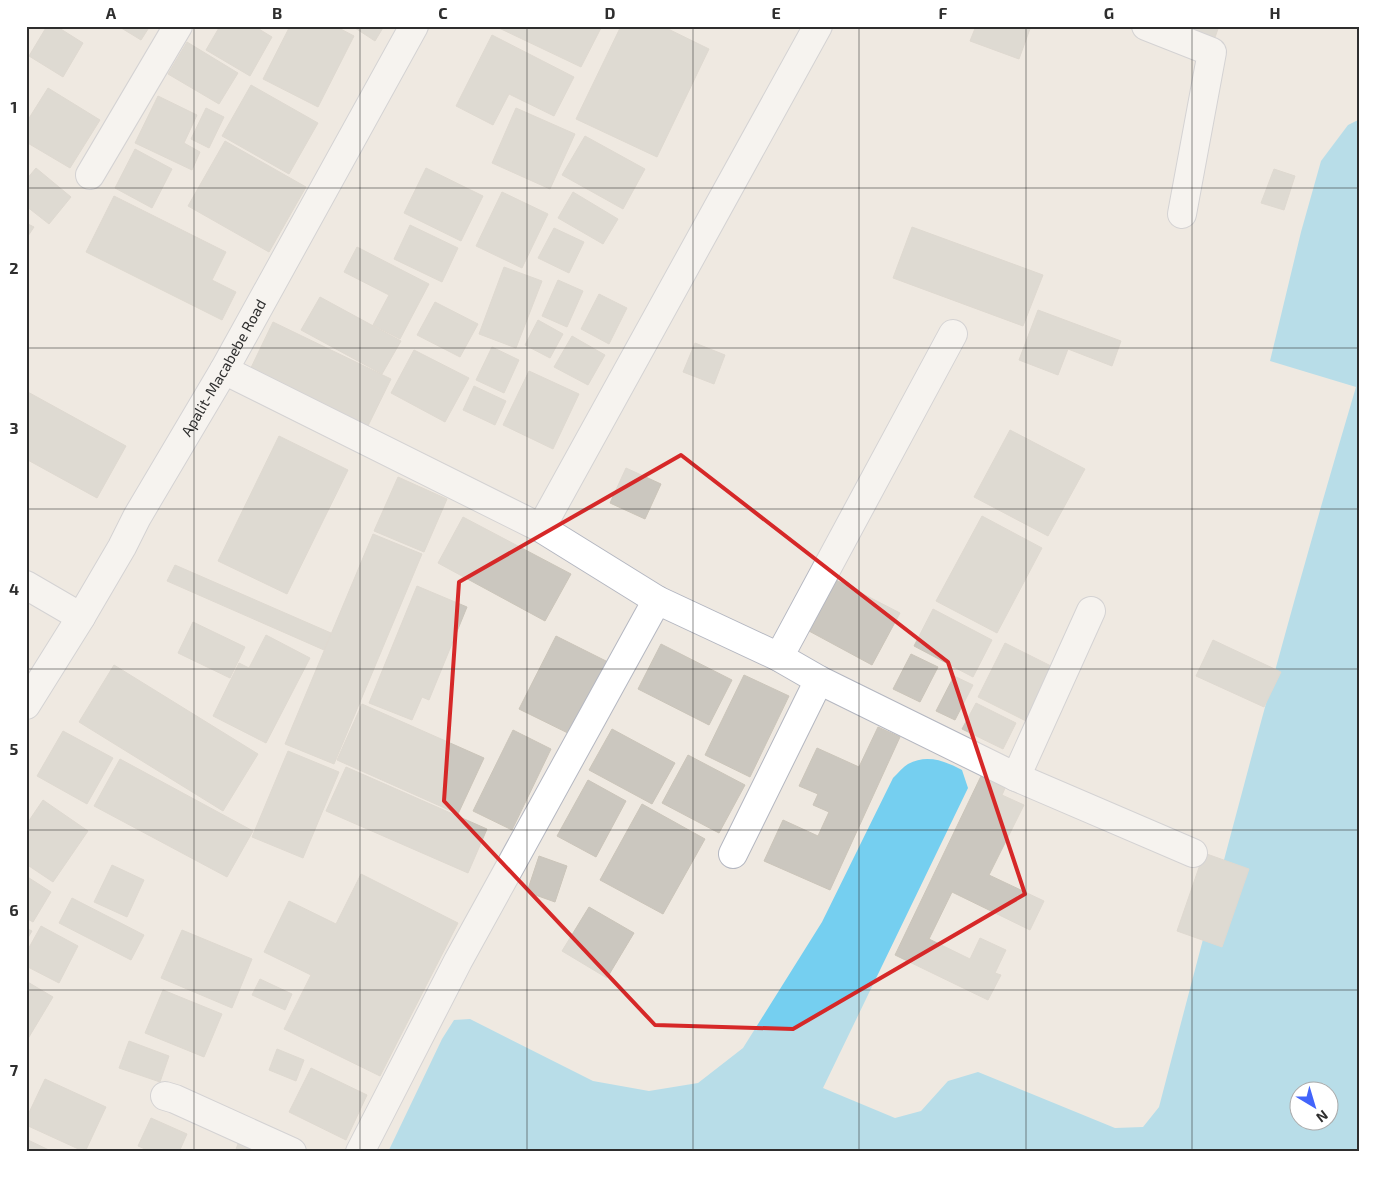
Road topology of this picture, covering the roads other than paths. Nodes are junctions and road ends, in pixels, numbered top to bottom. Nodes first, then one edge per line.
1 (178, 26) edge
2 (414, 26) edge
3 (818, 26) edge
4 (1146, 26) edge
5 (90, 175) dead end
6 (1182, 214) dead end
7 (953, 334) dead end
8 (224, 370) junction
9 (541, 528) junction
10 (26, 585) edge
11 (657, 600) junction
12 (1092, 611) dead end
13 (81, 617) junction
14 (779, 656) junction
15 (819, 680) junction
16 (26, 706) edge
17 (1016, 777) junction
18 (1193, 853) dead end
19 (733, 854) dead end
20 (165, 1096) dead end
21 (292, 1152) edge
22 (360, 1152) edge

1 - 5 street
2 - 8 street, Apalit-Macabebe Road
3 - 9 street
4 - 6 street
7 - 14 street
8 - 9 street
8 - 13 street, Apalit-Macabebe Road
9 - 11 street
10 - 13 street
11 - 14 street
11 - 22 street
12 - 17 street
13 - 16 street, Apalit-Macabebe Road
14 - 15 street
15 - 17 street
15 - 19 street
17 - 18 street
20 - 21 street

